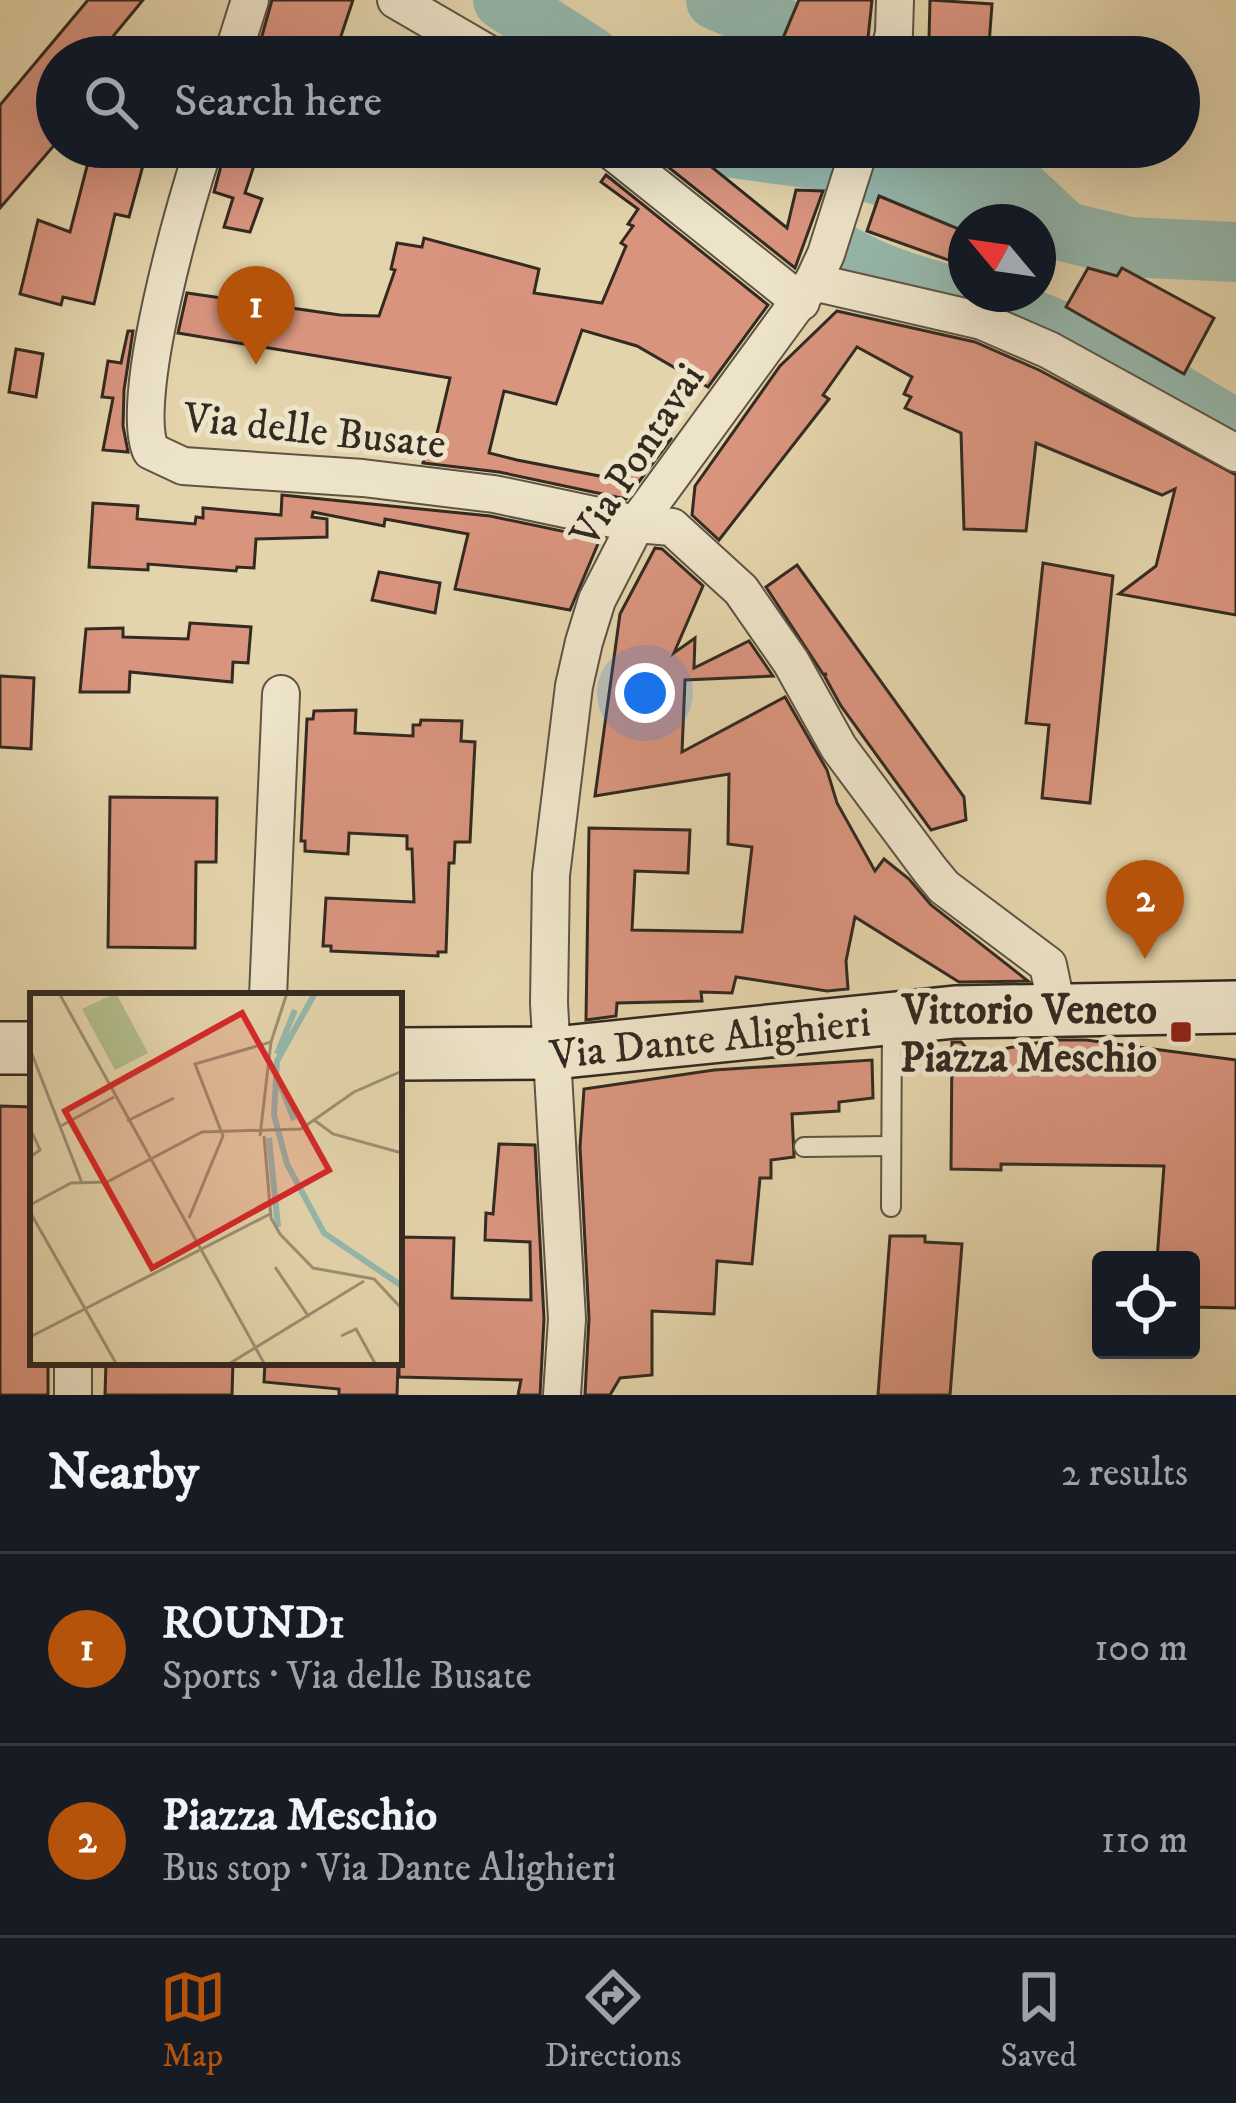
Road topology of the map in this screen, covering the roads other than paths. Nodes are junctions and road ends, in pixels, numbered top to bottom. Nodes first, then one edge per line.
1 (250, 0) edge
2 (396, 0) edge
3 (895, 0) edge
4 (239, 36) edge
5 (458, 36) edge
6 (891, 36) edge
7 (198, 168) edge
8 (640, 168) edge
9 (850, 177) edge
10 (813, 280) junction
11 (1236, 453) edge
12 (636, 524) junction
13 (281, 694) dead end
14 (268, 993) edge
15 (1057, 1007) junction
16 (1236, 1007) edge
17 (892, 1019) junction
18 (554, 1053) junction
19 (402, 1054) edge
20 (891, 1146) junction
21 (804, 1147) dead end
22 (891, 1207) dead end
23 (562, 1395) edge

1 - 4 street
2 - 5 street
3 - 6 street
7 - 12 street, Via delle Busate
8 - 10 street
9 - 10 street, Via Pontavai
10 - 11 street
10 - 12 street, Via Pontavai
12 - 15 street
12 - 18 street, Via Pontavai
13 - 14 street
15 - 16 main road, Via Dante Alighieri
15 - 17 main road, Via Dante Alighieri
17 - 18 main road, Via Dante Alighieri
17 - 20 lane
18 - 19 main road, Via Dante Alighieri
18 - 23 street, Via Pontavai
20 - 21 lane
20 - 22 lane

